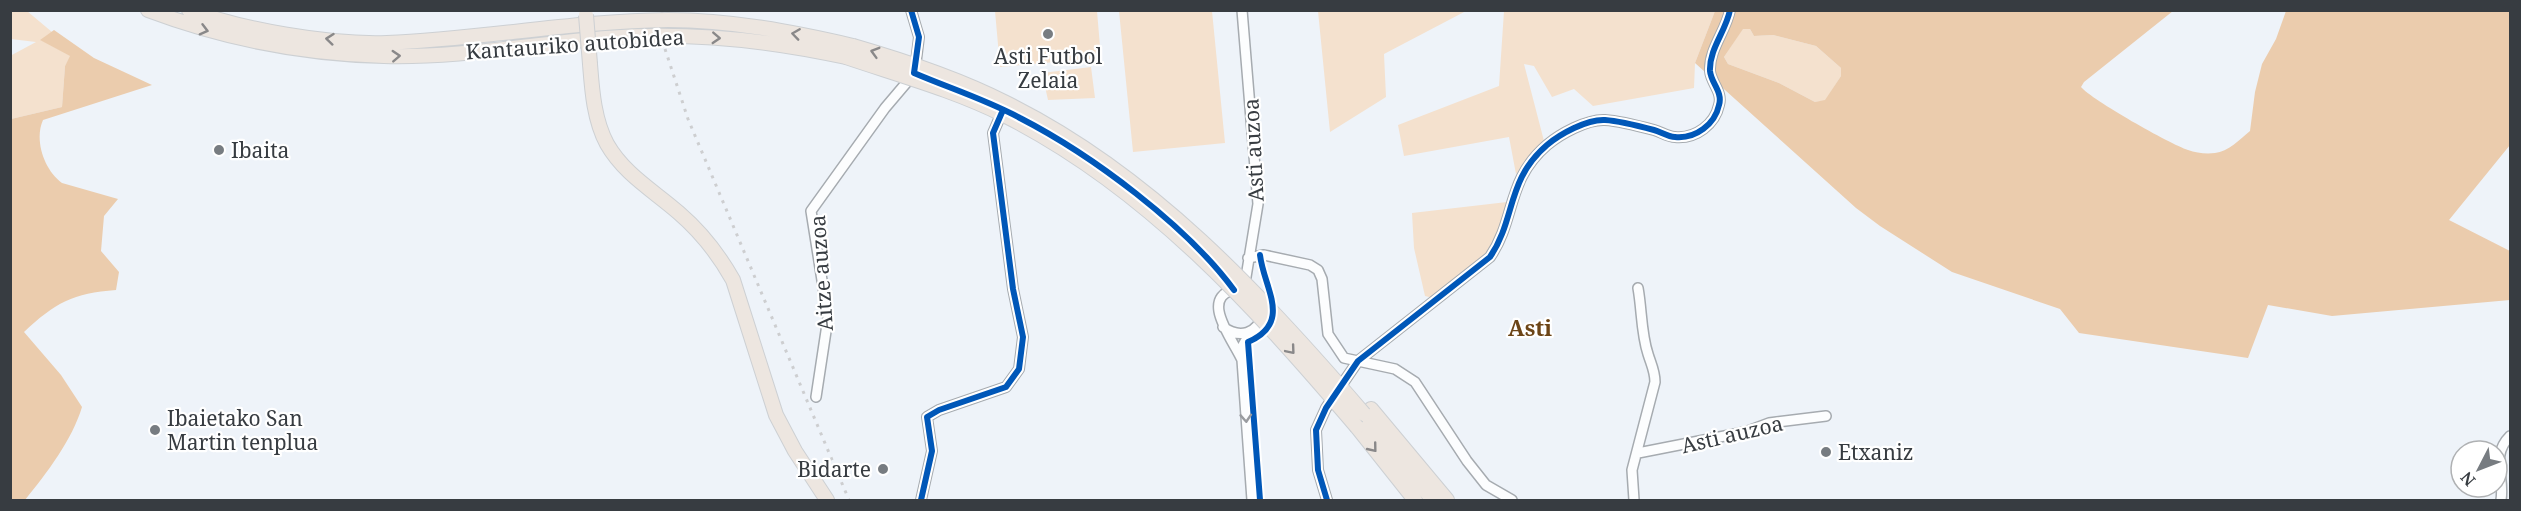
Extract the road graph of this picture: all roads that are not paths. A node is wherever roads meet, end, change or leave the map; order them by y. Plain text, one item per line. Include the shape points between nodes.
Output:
1 (148, 10) edge
2 (189, 10) edge
3 (911, 10) edge
4 (1242, 10) edge
5 (1730, 10) edge
6 (586, 13) edge
7 (850, 51) junction
8 (914, 73) junction
9 (1003, 110) junction
10 (1248, 258) junction
11 (1245, 271) junction
12 (1223, 275) junction
13 (1638, 288) dead end
14 (1239, 289) junction
15 (1222, 298) junction
16 (1223, 327) junction
17 (1251, 331) junction
18 (1242, 360) junction
19 (1358, 361) junction
20 (816, 397) dead end
21 (1367, 411) junction
22 (1826, 416) dead end
23 (2511, 436) edge
24 (1638, 453) junction
25 (1390, 469) junction
26 (826, 501) edge
27 (921, 501) edge
28 (1252, 501) edge
29 (1327, 501) edge
30 (1408, 501) edge
31 (1415, 501) edge
32 (1432, 501) edge
33 (1447, 501) edge
34 (1512, 501) edge
35 (1634, 501) edge
36 (2501, 501) edge

1 -> 7 highway, Kantauriko autobidea via 246,41 334,54 387,56 477,51 668,35
7 -> 2 highway, Kantauriko autobidea via 809,36 669,20 384,43 285,34
3 - 8 street via 919,37
4 - 10 street, Asti auzoa via 1258,204
5 - 19 street via 1710,72 1720,96 1719,106 1703,130 1675,138 1605,120 1560,136 1547,145 1521,177 1502,236 1490,257
6 - 26 highway, bridge via 598,116 607,144 625,169 681,214 724,264 741,299 776,415
21 -> 7 highway, Kantauriko autobidea, bridge via 1333,368 1314,356 1184,225 1072,140 1005,102 946,76
7 -> 25 highway, Kantauriko autobidea, bridge via 964,96 1023,126 1079,159 1176,234 1284,342
8 - 9 street
8 - 20 street, Aitze auzoa via 812,211 828,318
9 - 12 street via 1054,137 1123,184 1186,236
9 - 27 street via 993,133 1023,337 1019,369 1006,387 927,417 932,451
10 - 11 street, Asti auzoa
10 - 19 street via 1265,255 1318,270 1328,334 1344,358
11 - 12 street
11 - 14 street, Asti auzoa
12 - 14 street
12 - 15 street
13 - 24 street via 1642,328 1655,382
14 - 15 street
14 - 17 street via 1252,292 1262,305 1260,322
15 - 16 street via 1218,313
16 - 17 street via 1239,334
16 - 18 street
17 - 18 street
18 -> 28 street
19 - 29 street via 1320,417 1316,430 1318,470
19 - 34 street via 1395,369 1415,382 1486,485
21 - 32 highway
21 - 33 highway
22 - 24 street, Asti auzoa via 1769,423 1745,432
23 - 36 street via 2500,449 2497,463
24 - 35 street via 1632,470
25 - 30 highway
25 - 31 highway, Kantauriko autobidea

